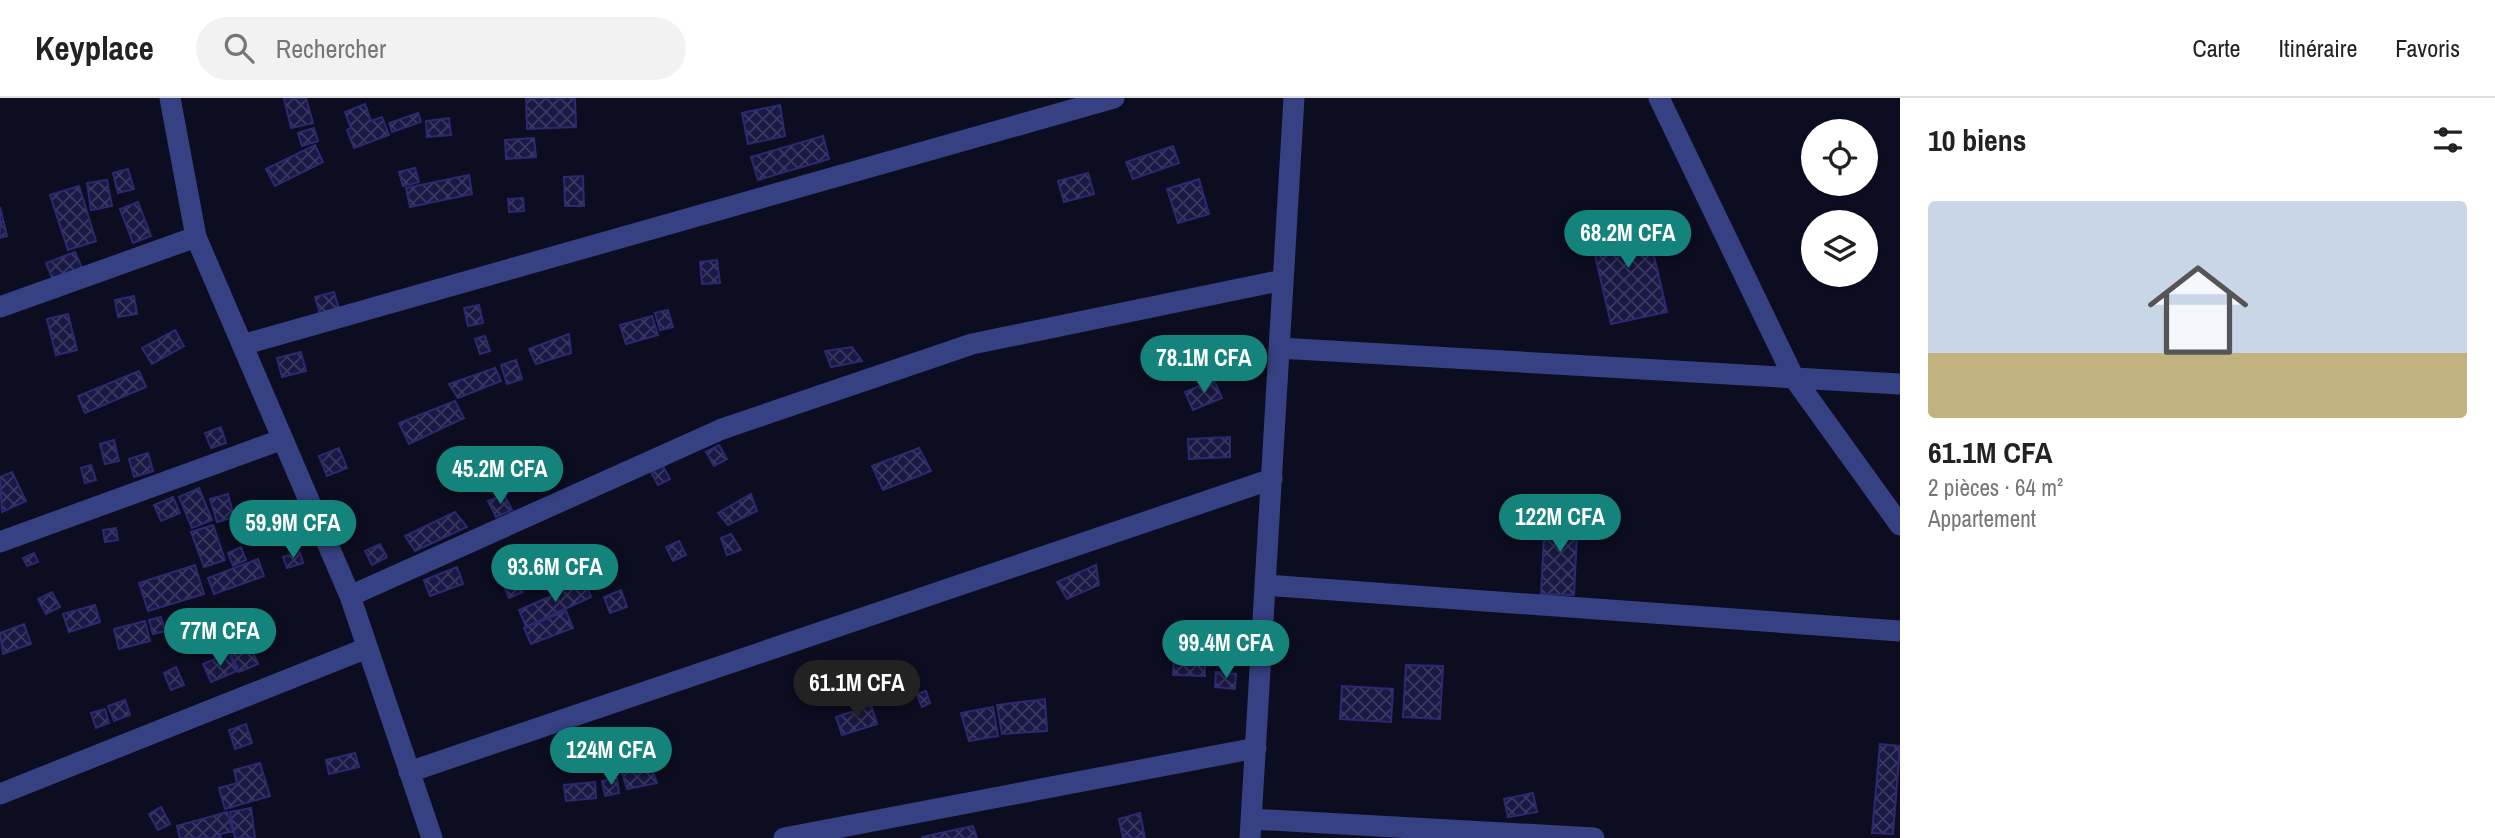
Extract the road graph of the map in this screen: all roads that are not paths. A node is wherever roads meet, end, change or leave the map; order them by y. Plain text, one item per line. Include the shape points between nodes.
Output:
1 (170, 98) edge
2 (1114, 98) edge
3 (1294, 98) edge
4 (1659, 98) edge
5 (196, 237) junction
6 (1283, 280) junction
7 (0, 307) edge
8 (242, 345) junction
9 (1279, 348) junction
10 (1794, 378) junction
11 (1900, 384) edge
12 (283, 439) junction
13 (1272, 479) junction
14 (1900, 525) edge
15 (0, 542) edge
16 (1265, 584) junction
17 (350, 596) junction
18 (1900, 631) edge
19 (368, 648) junction
20 (1256, 748) junction
21 (409, 772) junction
22 (0, 794) edge
23 (1251, 829) edge
24 (432, 838) edge
25 (783, 838) edge
26 (1594, 838) edge

1 - 5 street
2 - 8 street
3 - 6 street
4 - 10 street
5 - 7 street
5 - 8 street
6 - 9 street
6 - 17 street via 959,349 722,429
8 - 12 street
9 - 10 street
9 - 13 street
10 - 11 street
10 - 14 street
12 - 15 street
12 - 17 street
13 - 16 street
13 - 21 street
16 - 18 street
16 - 20 street
17 - 19 street
19 - 21 street
19 - 22 street
20 - 23 street
20 - 25 street
21 - 24 street
23 - 26 street

